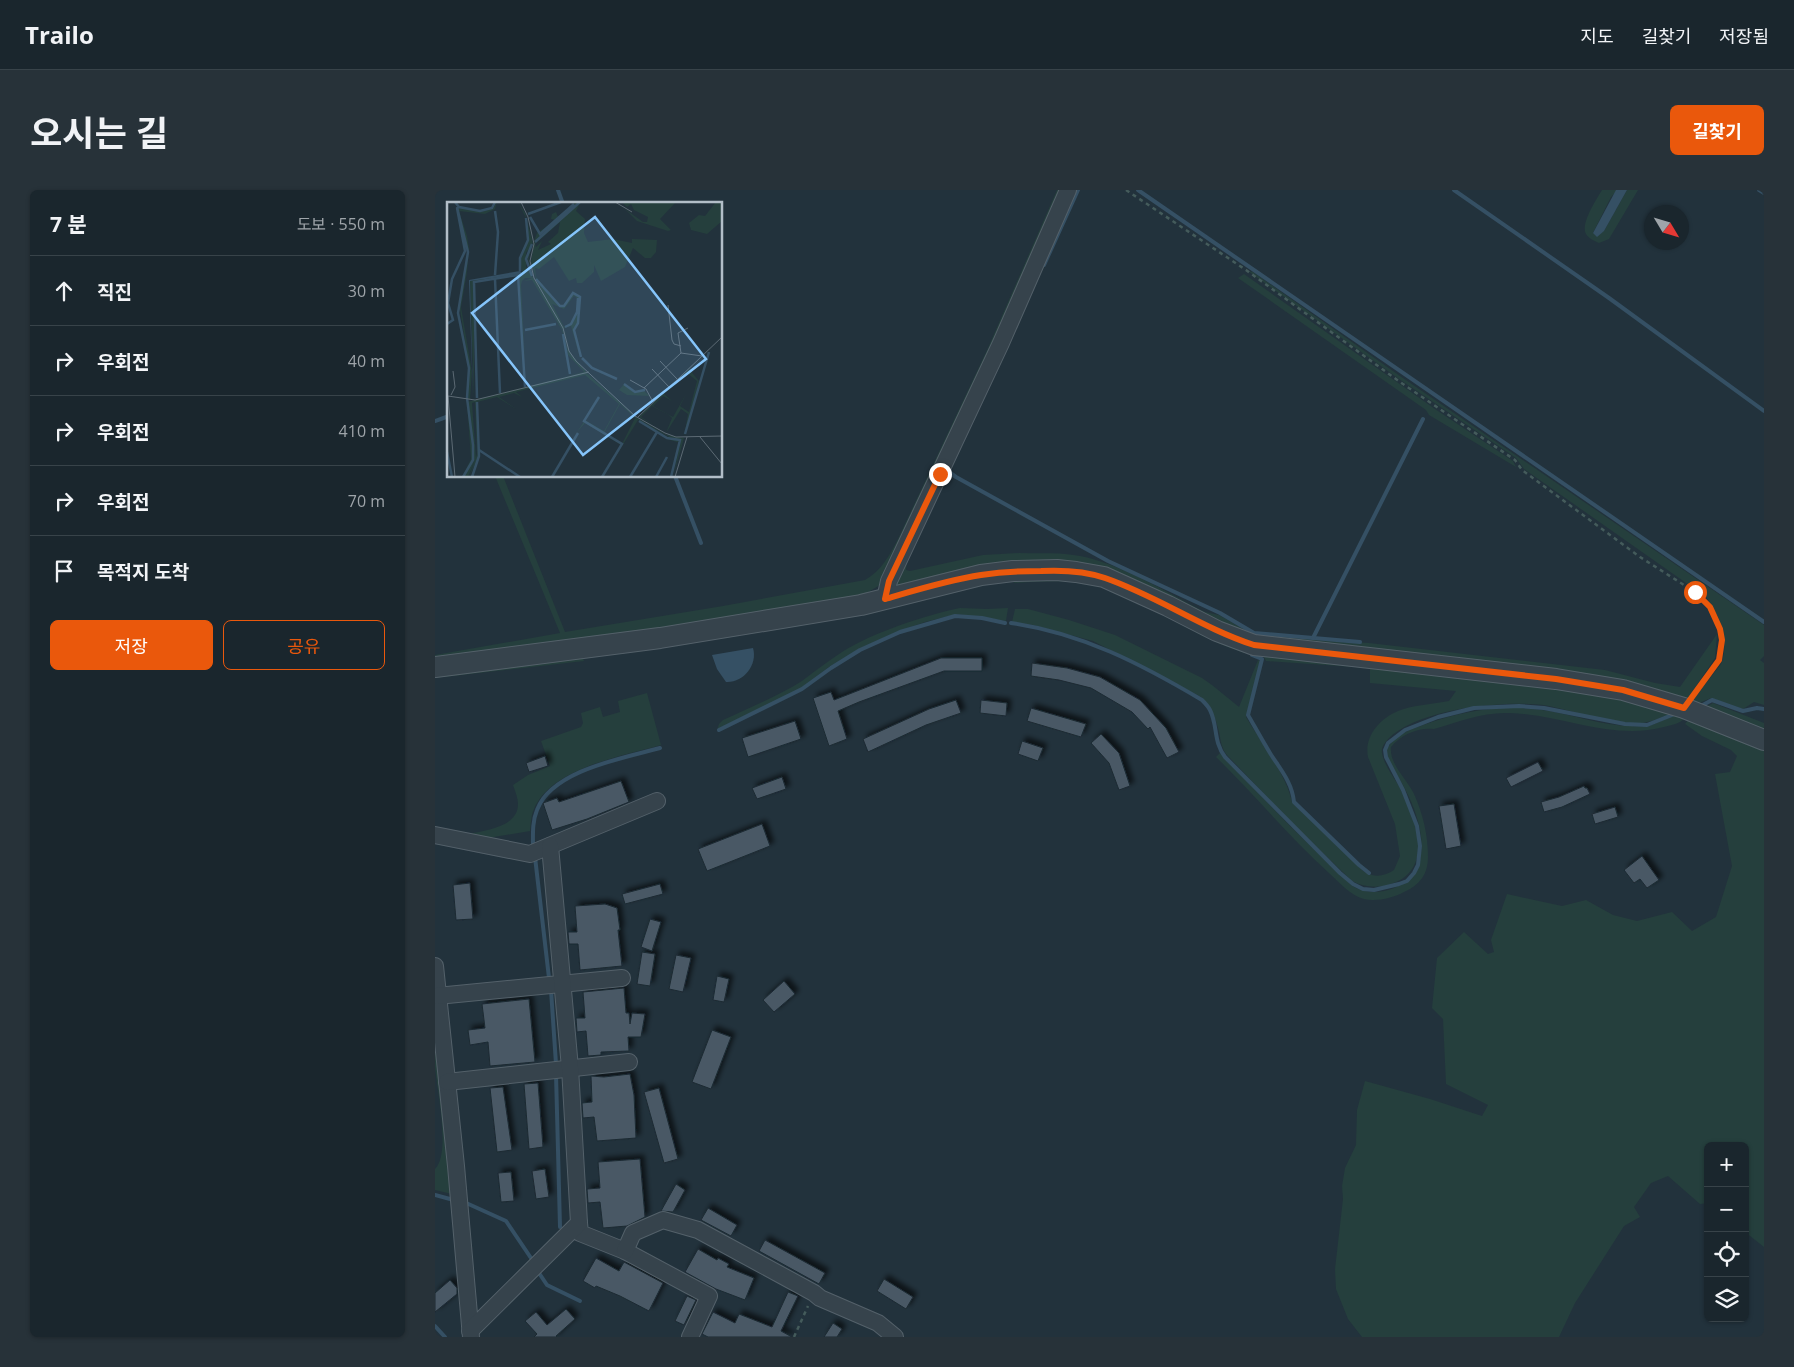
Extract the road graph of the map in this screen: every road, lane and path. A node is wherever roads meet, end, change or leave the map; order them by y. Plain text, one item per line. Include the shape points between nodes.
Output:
1 (1068, 190) edge
2 (1126, 190) edge
3 (885, 599) junction
4 (435, 667) edge
5 (1684, 708) junction
6 (1764, 740) edge
7 (657, 801) dead end
8 (435, 835) edge
9 (550, 846) junction
10 (435, 966) edge
11 (622, 978) dead end
12 (562, 984) junction
13 (437, 996) junction
14 (629, 1062) dead end
15 (569, 1068) junction
16 (447, 1082) junction
17 (579, 1223) junction
18 (625, 1251) junction
19 (814, 1293) junction
20 (470, 1334) edge
21 (691, 1337) edge
22 (794, 1337) edge
23 (895, 1337) edge

1 - 3 street via 1001,343 889,581
2 - 5 path via 1515,460 1522,470 1704,600 1720,629 1719,660
3 - 4 street via 660,638
3 - 5 street via 981,575 1013,571 1076,572 1104,577 1217,631 1254,645 1556,679 1623,690
5 - 6 street
7 - 9 street
8 - 9 street via 530,854
9 - 12 street
10 - 13 street
11 - 12 street
12 - 13 street
12 - 15 street
13 - 16 street
14 - 15 street
15 - 16 street
15 - 17 street
16 - 20 street
17 - 18 street via 580,1233
17 - 20 street
18 - 19 street via 633,1234 663,1220 698,1230
18 - 21 street via 709,1296
19 - 22 path
19 - 23 street via 878,1323

